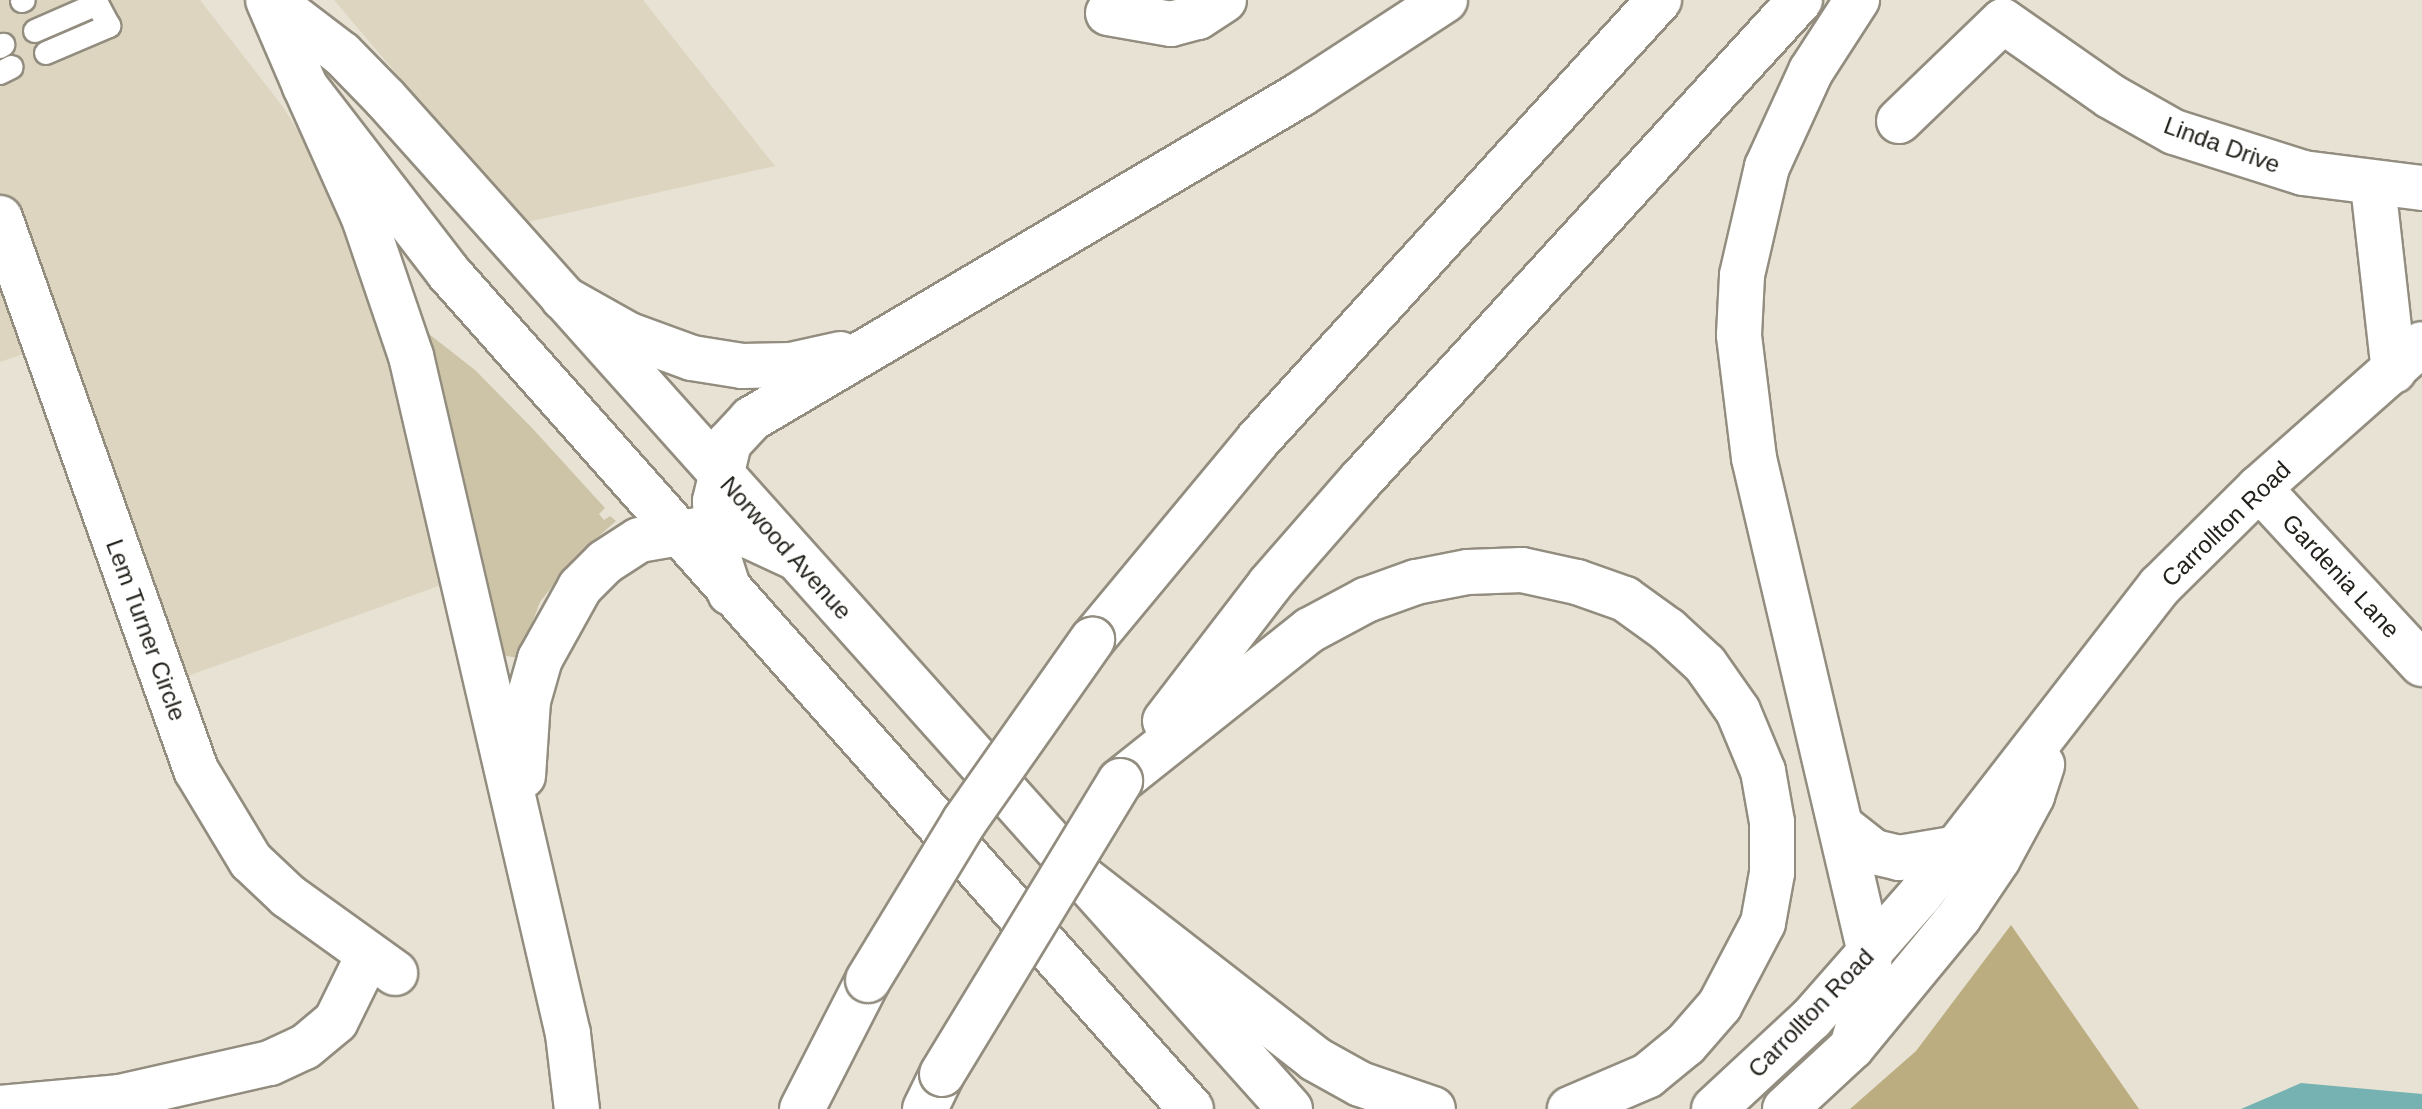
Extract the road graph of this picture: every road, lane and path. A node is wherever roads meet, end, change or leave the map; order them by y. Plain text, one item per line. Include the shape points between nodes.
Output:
1 (269, 0) edge
2 (1224, 0) edge
3 (1445, 0) edge
4 (1659, 0) edge
5 (1800, 0) edge
6 (1857, 0) edge
7 (96, 2) edge
8 (1108, 13) dead end
9 (35, 31) dead end
10 (46, 53) dead end
11 (305, 86) junction
12 (1899, 121) dead end
13 (2373, 185) junction
14 (2422, 188) edge
15 (0, 218) edge
16 (563, 298) junction
17 (867, 349) junction
18 (2408, 357) edge
19 (719, 474) junction
20 (2259, 488) junction
21 (693, 529) junction
22 (796, 558) junction
23 (2422, 664) edge
24 (1172, 726) junction
25 (2054, 726) junction
26 (1841, 826) junction
27 (523, 835) junction
28 (1958, 848) junction
29 (1088, 882) junction
30 (1870, 953) junction
31 (1852, 1047) junction
32 (933, 1091) edge
33 (0, 1108) edge
34 (577, 1109) edge
35 (802, 1109) edge
36 (1191, 1109) edge
37 (1290, 1109) edge
38 (1433, 1109) edge
39 (1570, 1109) edge
40 (1714, 1109) edge
41 (1785, 1109) edge

1 - 11 main road, Norwood Avenue
1 - 16 main road, Norwood Avenue via 342,54
2 - 8 main road via 1198,17 1171,24
3 - 17 main road via 1301,94
4 - 35 main road, bridge via 1257,441 1092,640 964,822 868,980
5 - 24 main road via 1270,584
6 - 26 main road via 1811,71 1767,167 1742,275 1739,335 1754,458
7 - 9 lane
7 - 10 lane via 109,26
11 - 21 main road, Norwood Avenue via 448,272
11 - 27 main road via 364,218 411,356
12 - 13 main road, Linda Drive via 2003,21 2110,96 2174,132 2251,160
13 - 14 main road, Linda Drive
13 - 18 main road
15 - 33 main road, Lem Turner Circle via 196,770 251,861 381,965 336,1021 305,1047 270,1063 120,1097
16 - 17 main road via 629,335 687,357 791,365
16 - 19 main road, Norwood Avenue
17 - 19 main road via 751,419 729,443
18 - 20 main road, Carrollton Road
19 - 21 main road
19 - 22 main road, Norwood Avenue
20 - 23 main road, Gardenia Lane
20 - 25 main road, Carrollton Road via 2160,586
21 - 22 main road via 751,537
21 - 27 main road via 639,540 605,562 580,587 557,624 528,701
21 - 36 main road via 730,593
22 - 29 main road, Norwood Avenue
24 - 32 main road, bridge via 1120,781
24 - 39 main road via 1310,630 1366,600 1416,582 1468,572 1522,570 1625,599 1705,664 1738,711 1763,771 1772,822 1772,873 1763,923 1720,1005 1686,1044 1647,1076
25 - 28 main road, Carrollton Road
25 - 31 main road, Carrollton Road via 2032,796 1998,859 1911,980
26 - 28 main road via 1874,852 1899,858
26 - 30 main road
27 - 34 main road via 568,1034
28 - 30 main road, Carrollton Road
29 - 37 main road, Norwood Avenue
29 - 38 main road via 1315,1059 1360,1084
30 - 31 main road via 1866,999
30 - 40 main road, Carrollton Road via 1811,1019
31 - 41 main road, Carrollton Road

